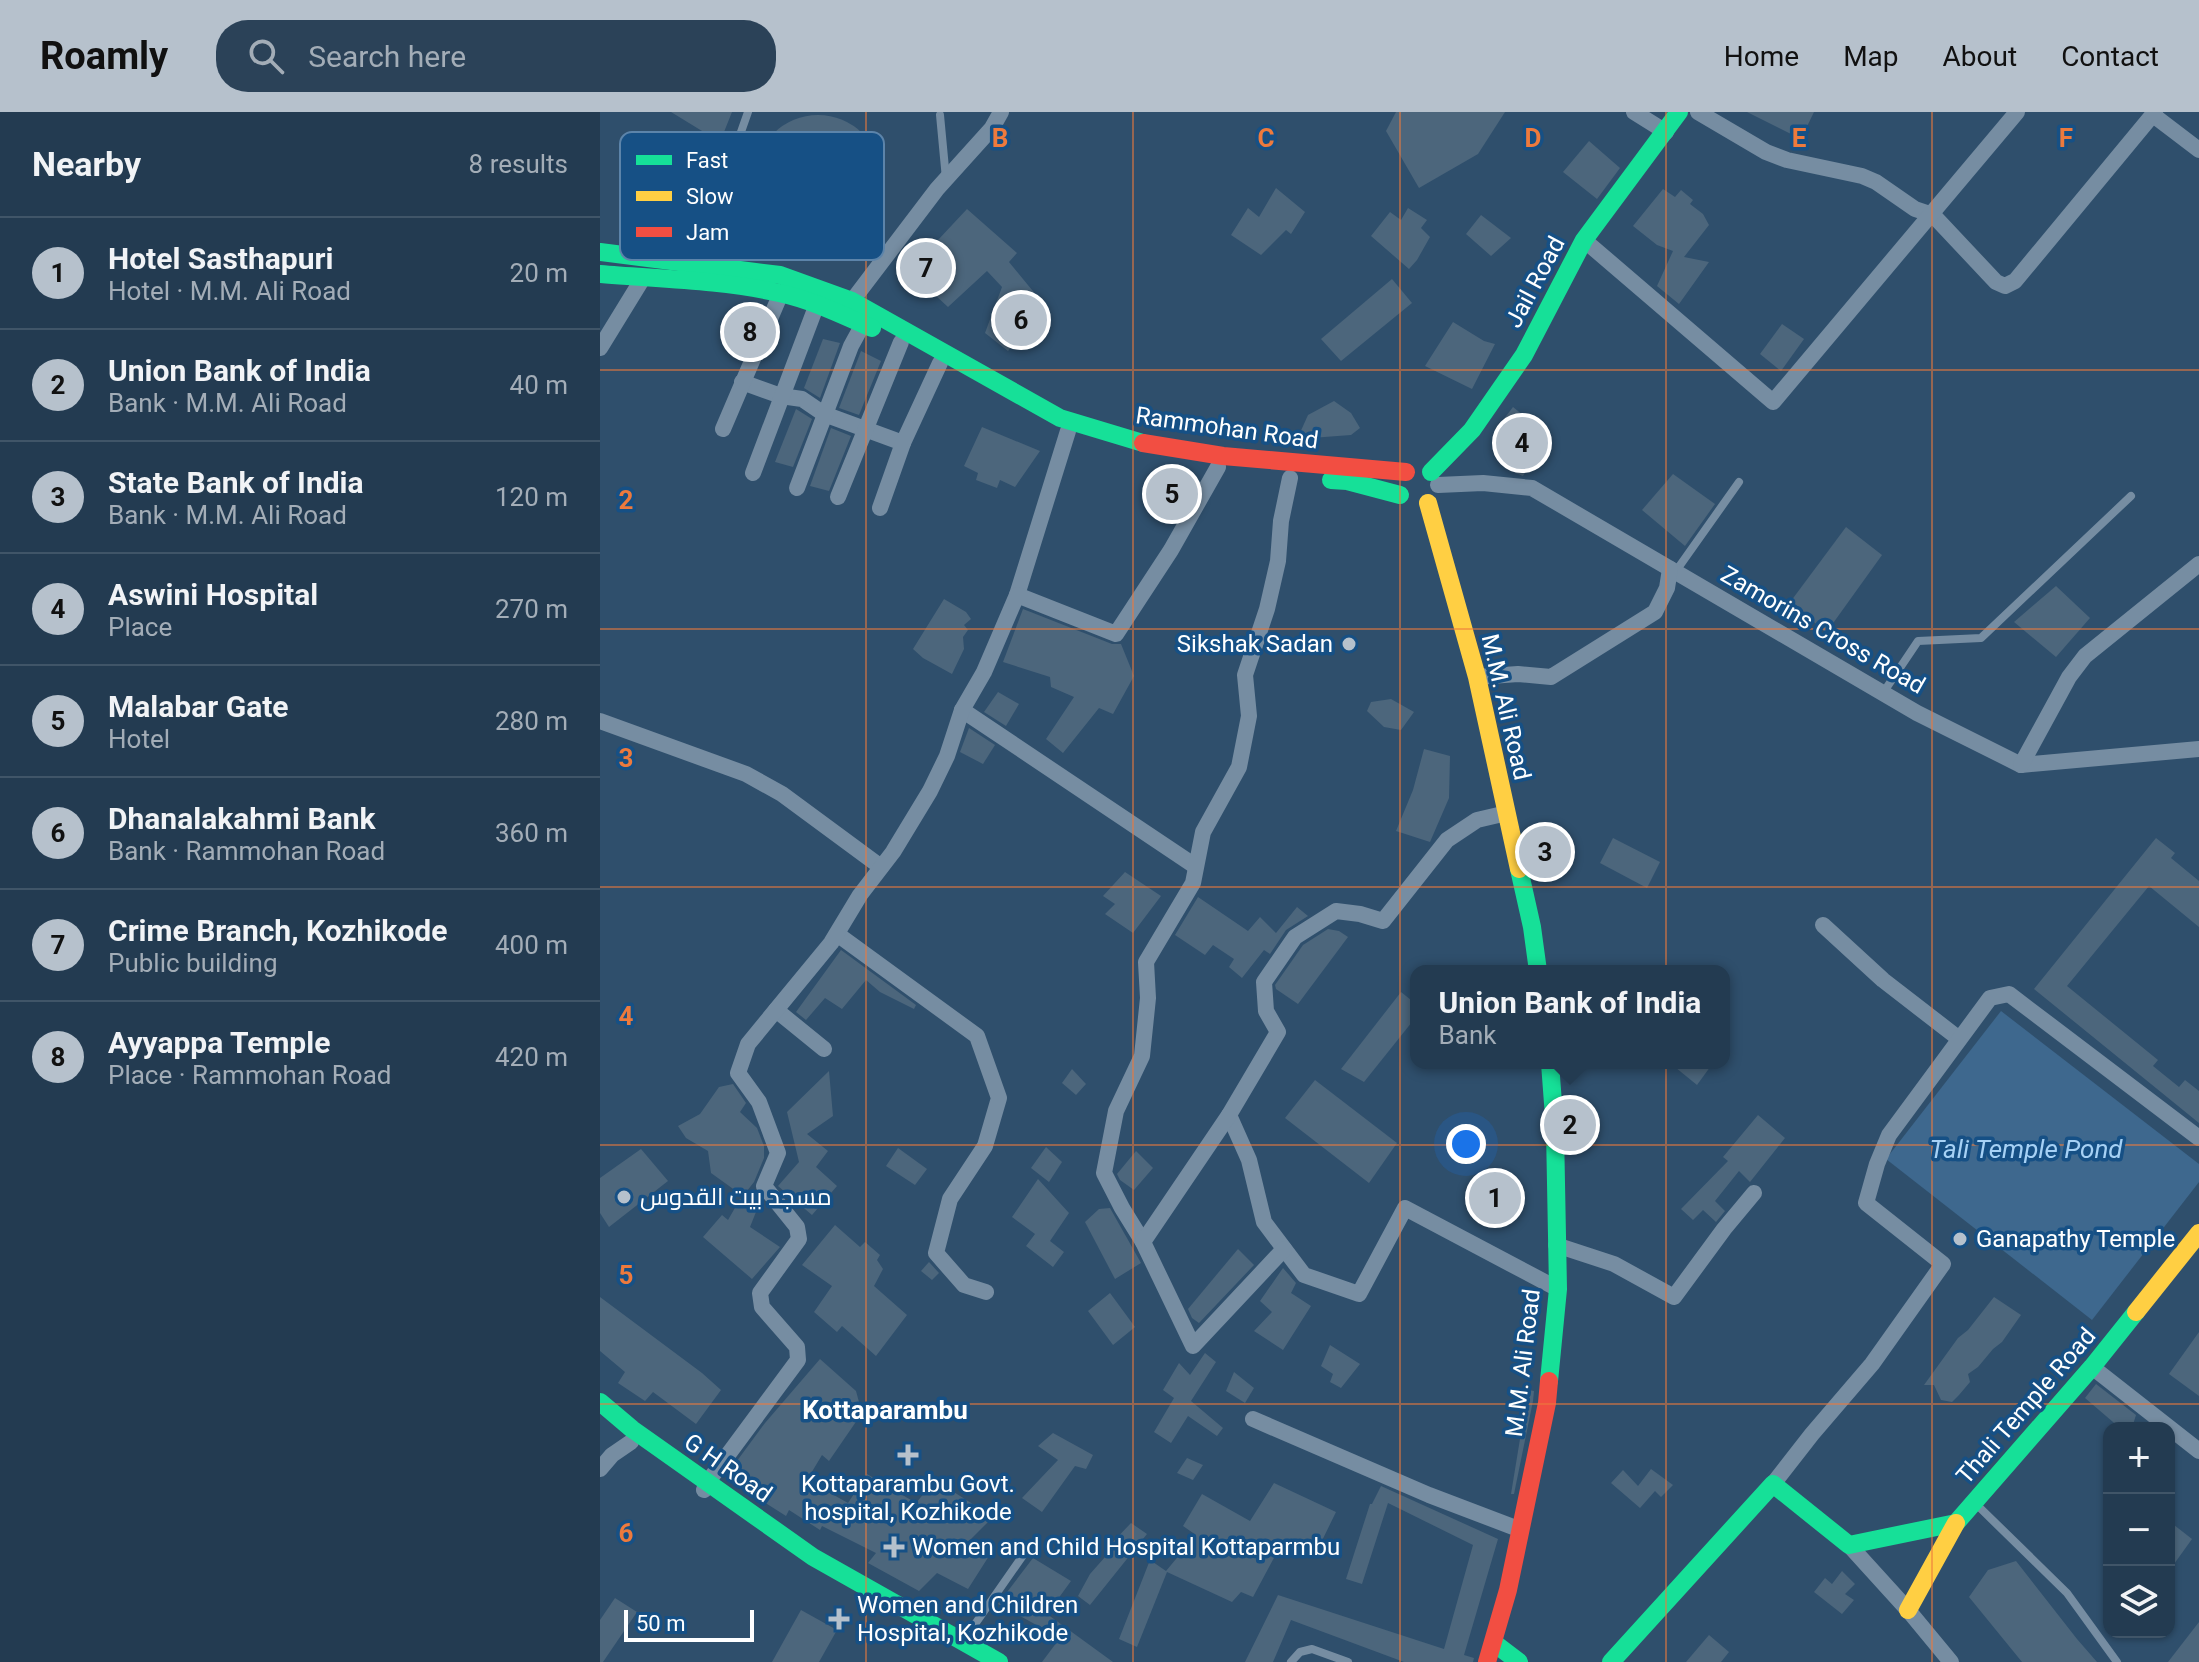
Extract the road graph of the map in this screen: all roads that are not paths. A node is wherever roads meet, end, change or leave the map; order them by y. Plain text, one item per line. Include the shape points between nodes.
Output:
1 (748, 112) edge
2 (1001, 112) edge
3 (1634, 112) edge
4 (1679, 112) edge
5 (1698, 112) edge
6 (2017, 112) edge
7 (2154, 114) edge
8 (940, 115) dead end
9 (741, 132) edge
10 (1666, 132) junction
11 (2199, 150) edge
12 (946, 180) junction
13 (1933, 215) junction
14 (1584, 240) junction
15 (600, 252) edge
16 (620, 255) edge
17 (663, 260) edge
18 (696, 260) edge
19 (884, 260) edge
20 (884, 260) edge
21 (695, 264) junction
22 (600, 274) edge
23 (643, 278) junction
24 (781, 293) junction
25 (812, 298) junction
26 (852, 301) junction
27 (863, 324) junction
28 (901, 342) junction
29 (600, 348) edge
30 (940, 363) junction
31 (742, 382) junction
32 (781, 396) junction
33 (824, 414) junction
34 (723, 429) dead end
35 (865, 429) junction
36 (1068, 431) junction
37 (903, 443) junction
38 (1218, 467) junction
39 (1406, 472) junction
40 (753, 473) dead end
41 (1290, 478) junction
42 (1434, 479) junction
43 (1739, 482) dead end
44 (797, 488) dead end
45 (1400, 495) junction
46 (2131, 496) dead end
47 (838, 497) dead end
48 (1428, 503) junction
49 (880, 508) dead end
50 (2199, 564) edge
51 (1673, 570) junction
52 (1017, 595) junction
53 (1477, 677) junction
54 (1883, 693) junction
55 (962, 710) junction
56 (600, 721) edge
57 (2199, 749) edge
58 (2021, 765) junction
59 (1507, 813) junction
60 (1195, 866) junction
61 (881, 867) junction
62 (1823, 925) dead end
63 (837, 934) junction
64 (1537, 965) edge
65 (776, 1010) junction
66 (1958, 1038) junction
67 (824, 1049) dead end
68 (1550, 1069) edge
69 (1229, 1115) junction
70 (2199, 1138) edge
71 (1754, 1193) dead end
72 (2199, 1233) edge
73 (1143, 1242) junction
74 (1556, 1245) junction
75 (1284, 1249) junction
76 (1558, 1289) junction
77 (986, 1292) dead end
78 (2092, 1367) junction
79 (600, 1402) edge
80 (600, 1417) edge
81 (1253, 1419) dead end
82 (631, 1442) junction
83 (2199, 1451) edge
84 (600, 1469) edge
85 (1773, 1484) junction
86 (705, 1488) junction
87 (1974, 1502) junction
88 (1956, 1523) junction
89 (1521, 1530) junction
90 (1031, 1544) dead end
91 (1849, 1545) junction
92 (1908, 1610) junction
93 (963, 1641) junction
94 (1494, 1643) junction
95 (971, 1662) edge
96 (999, 1662) edge
97 (1291, 1662) edge
98 (1348, 1662) edge
99 (1487, 1662) edge
100 (1519, 1662) edge
101 (1611, 1662) edge
102 (1951, 1662) edge
103 (2117, 1662) edge

1 - 9 lane
2 - 12 street
3 - 10 street
4 - 10 main road, Jail Road
5 - 13 street via 1766,152 1862,176
6 - 13 street
7 - 11 street
7 - 13 street via 2015,281 2005,286
8 - 12 lane
10 - 14 main road, Jail Road
12 - 20 street
13 - 14 street via 1773,402
14 - 42 main road, Jail Road via 1524,355
15 - 16 main road, Rammohan Road
17 - 21 main road, Rammohan Road
18 - 21 lane
19 - 26 street
21 - 25 main road, Rammohan Road via 780,275
22 - 23 main road, Rammohan Road
23 - 24 main road, Rammohan Road
23 - 29 street
24 - 25 main road, Rammohan Road
24 - 31 street
25 - 26 main road, Rammohan Road
25 - 27 main road, Rammohan Road
25 - 32 street
26 - 39 main road, Rammohan Road via 1060,418 1141,443 1223,456
27 - 28 main road, Rammohan Road
27 - 33 street
28 - 30 main road, Rammohan Road
28 - 35 street
30 - 36 main road, Rammohan Road
30 - 37 street
31 - 32 street
31 - 34 street
32 - 33 street via 802,399
32 - 40 street
33 - 35 street
33 - 44 street
35 - 37 street
35 - 47 street
36 - 38 main road, Rammohan Road via 1137,452
36 - 52 street
37 - 49 street
38 - 41 main road, Rammohan Road
38 - 52 street via 1116,634
39 - 42 main road via 1423,468
39 - 45 main road
41 - 45 main road, Rammohan Road via 1347,481
41 - 60 street via 1278,561 1245,675 1249,716 1239,767 1203,832
42 - 48 main road via 1435,497
42 - 51 street, Zamorins Cross Road via 1532,488
43 - 51 lane
45 - 48 main road via 1416,505
46 - 54 lane via 1981,638 1918,641
48 - 53 main road, M.M. Ali Road
50 - 58 street via 2085,656
51 - 53 street via 1655,612 1551,677
51 - 54 street, Zamorins Cross Road
52 - 55 street
53 - 59 main road, M.M. Ali Road
54 - 58 street, Zamorins Cross Road
55 - 60 street
55 - 61 street via 930,791
56 - 61 street via 746,774
57 - 58 street
59 - 64 main road, M.M. Ali Road
59 - 69 street via 1477,820 1447,840 1383,921 1336,911 1295,937 1264,982 1266,1011 1278,1032
60 - 73 street via 1193,883 1146,962 1142,1056 1116,1111 1104,1173
61 - 63 street
62 - 66 street
63 - 65 street
63 - 77 street via 977,1036 999,1098 985,1146 950,1199 936,1253 964,1285
65 - 67 street
65 - 86 street via 748,1044 738,1073 759,1102 778,1153 764,1186 797,1227 799,1239 760,1293 762,1307 797,1347 798,1360
66 - 70 street via 1990,998 2009,994
66 - 85 street via 1889,1135 1866,1203 1943,1264 1872,1364
68 - 74 main road, M.M. Ali Road
69 - 73 street
69 - 75 street via 1249,1160 1264,1222
71 - 74 street via 1674,1297 1614,1264
72 - 78 main road, Thali Temple Road
73 - 75 street via 1193,1346
74 - 76 main road, M.M. Ali Road
75 - 76 street via 1304,1275 1359,1294 1405,1208
76 - 89 main road, M.M. Ali Road via 1547,1403
78 - 83 street
78 - 87 main road, Thali Temple Road
79 - 86 main road, G H Road
80 - 82 main road, G H Road
81 - 89 street
82 - 84 street
82 - 86 main road, G H Road
85 - 91 main road
85 - 101 main road
86 - 93 main road, G H Road via 813,1557
86 - 95 main road, G H Road via 813,1573
87 - 88 main road, Thali Temple Road
87 - 103 lane via 2067,1593
88 - 91 main road
88 - 92 main road, Thali Temple Road
89 - 94 main road, M.M. Ali Road
90 - 93 lane
91 - 92 street
92 - 102 street
93 - 96 main road, G H Road
94 - 99 main road, M.M. Ali Road
94 - 100 main road
97 - 98 lane via 1312,1649

